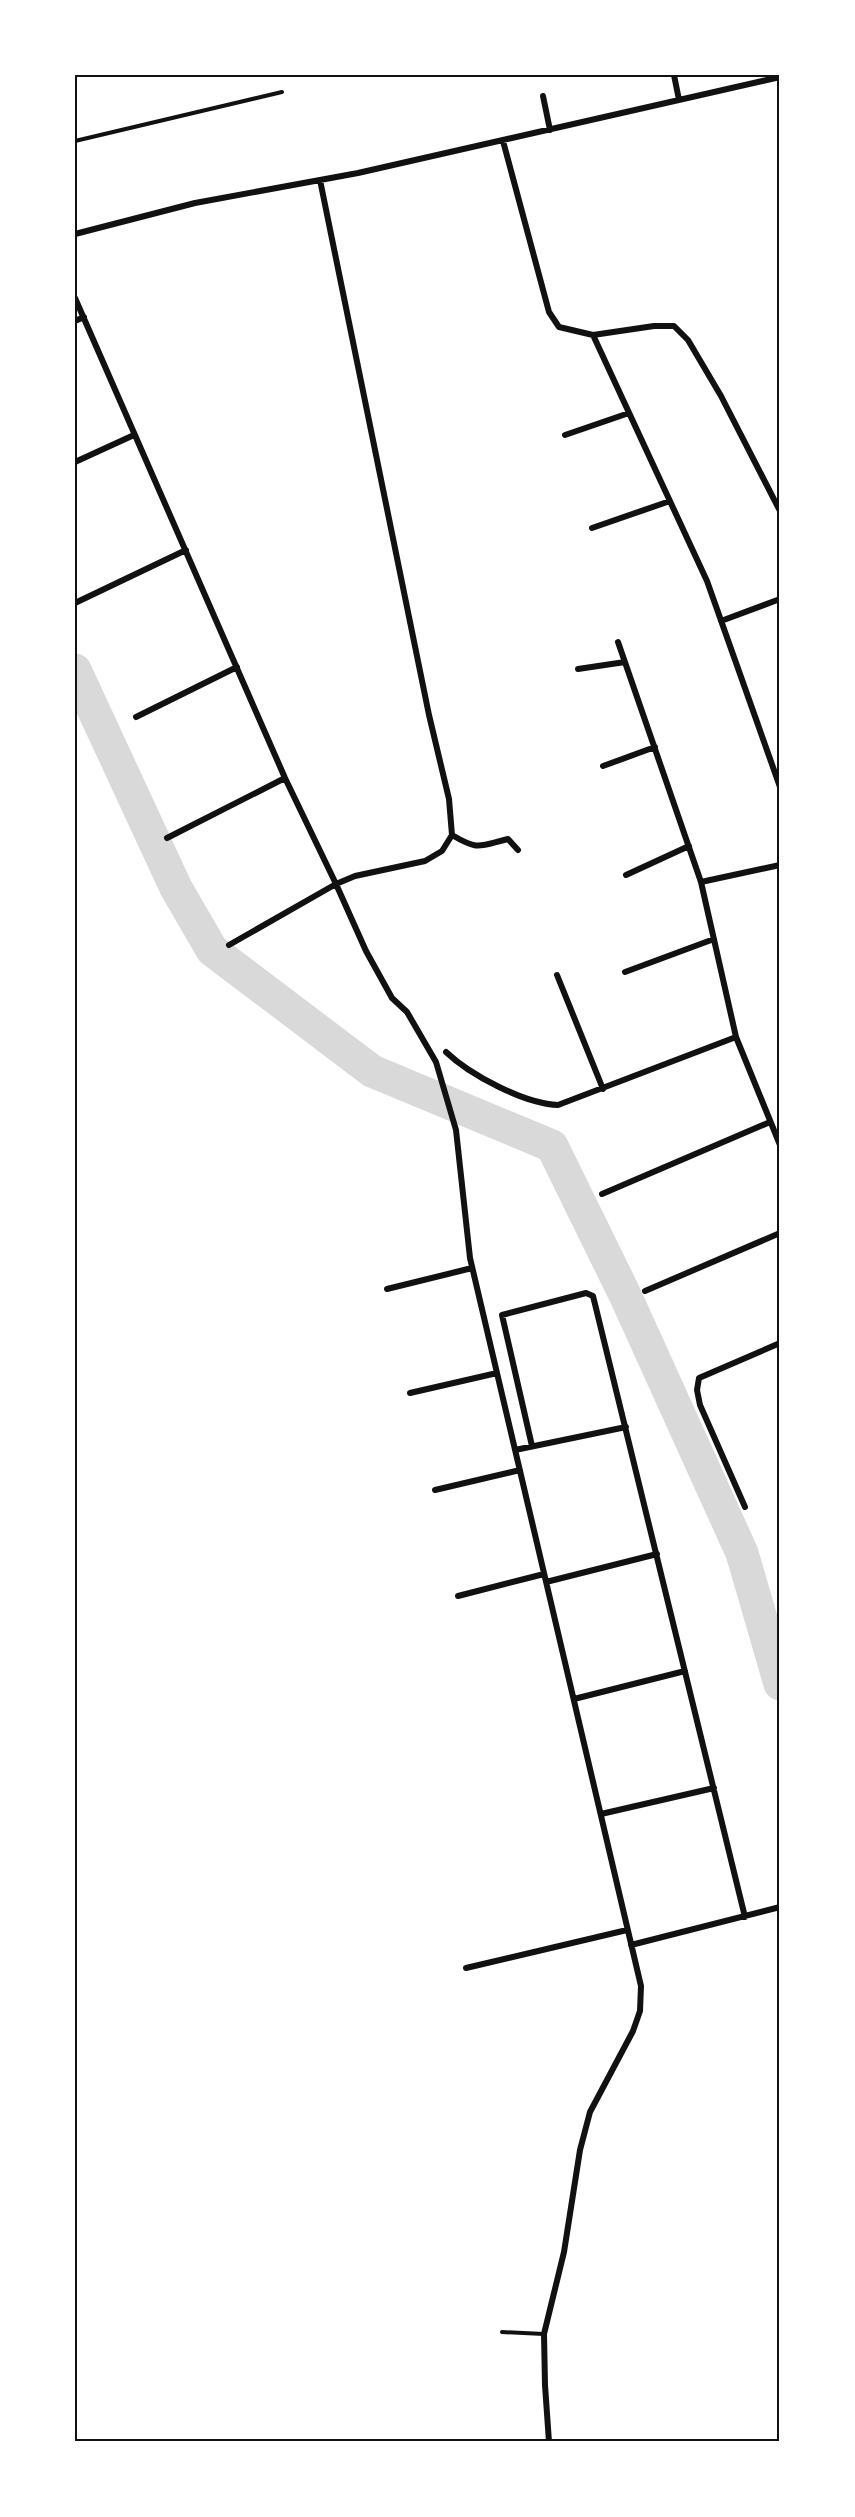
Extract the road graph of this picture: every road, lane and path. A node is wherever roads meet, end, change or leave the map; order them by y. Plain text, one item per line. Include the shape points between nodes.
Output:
1 (674, 75) edge
2 (768, 77) edge
3 (780, 77) edge
4 (282, 92) dead end
5 (543, 96) dead end
6 (679, 100) junction
7 (550, 130) junction
8 (75, 141) edge
9 (503, 141) junction
10 (320, 180) junction
11 (75, 234) edge
12 (75, 298) edge
13 (84, 317) junction
14 (75, 321) edge
15 (593, 335) junction
16 (629, 413) junction
17 (134, 435) junction
18 (565, 435) dead end
19 (75, 462) edge
20 (670, 501) junction
21 (780, 511) edge
22 (592, 528) dead end
23 (186, 550) junction
24 (780, 599) edge
25 (75, 603) edge
26 (721, 621) junction
27 (618, 642) dead end
28 (625, 662) junction
29 (237, 667) junction
30 (578, 669) dead end
31 (136, 717) dead end
32 (655, 747) junction
33 (603, 766) dead end
34 (285, 778) junction
35 (780, 787) edge
36 (452, 835) junction
37 (167, 838) dead end
38 (689, 846) junction
39 (518, 850) dead end
40 (780, 865) edge
41 (626, 875) dead end
42 (701, 882) junction
43 (336, 884) junction
44 (714, 939) junction
45 (229, 945) dead end
46 (625, 972) dead end
47 (557, 975) dead end
48 (736, 1036) junction
49 (446, 1052) dead end
50 (603, 1089) junction
51 (770, 1122) junction
52 (780, 1145) edge
53 (602, 1194) dead end
54 (780, 1233) edge
55 (472, 1268) junction
56 (387, 1288) dead end
57 (645, 1291) dead end
58 (780, 1343) edge
59 (497, 1373) junction
60 (410, 1393) dead end
61 (626, 1427) junction
62 (532, 1446) junction
63 (515, 1450) junction
64 (520, 1470) junction
65 (435, 1491) dead end
66 (745, 1507) dead end
67 (657, 1554) junction
68 (544, 1574) junction
69 (546, 1582) junction
70 (458, 1596) dead end
71 (685, 1671) junction
72 (574, 1699) junction
73 (714, 1788) junction
74 (601, 1814) junction
75 (780, 1907) edge
76 (745, 1917) junction
77 (627, 1930) junction
78 (630, 1946) junction
79 (466, 1968) dead end
80 (502, 2332) dead end
81 (544, 2334) junction
82 (549, 2442) edge

1 - 6 street
2 - 3 street
2 - 6 street
4 - 8 lane
5 - 7 street
6 - 7 street
7 - 9 street
9 - 10 street
9 - 15 street via 549,312 559,327
10 - 11 street via 195,203
10 - 36 street via 449,799
12 - 13 street
13 - 14 street
13 - 17 street
15 - 16 street
15 - 21 street via 674,326 688,340 722,396
16 - 18 street
16 - 20 street
17 - 19 street
17 - 23 street
20 - 22 street
20 - 26 street via 707,580
23 - 25 street
23 - 29 street
24 - 26 street
26 - 35 street
27 - 28 street
28 - 30 street
28 - 32 street
29 - 31 street
29 - 34 street
32 - 33 street
32 - 38 street
34 - 37 street
34 - 43 street
36 - 39 street via 477,846 508,839
36 - 43 street via 442,851 425,861
38 - 41 street
38 - 42 street
40 - 42 street
42 - 44 street
43 - 45 street
43 - 55 street via 392,998 407,1012 436,1062 456,1130
44 - 46 street
44 - 48 street
47 - 50 street
48 - 50 street
48 - 51 street
49 - 50 street via 457,1063 496,1084 543,1104 558,1105
51 - 52 street
51 - 53 street
54 - 57 street
55 - 56 street
55 - 59 street
58 - 66 street via 699,1378 700,1404
59 - 60 street
59 - 63 street
61 - 62 street
61 - 62 street via 593,1296 586,1293 502,1315
61 - 67 street
62 - 63 street
63 - 64 street
64 - 65 street
64 - 68 street
67 - 69 street
67 - 71 street
68 - 69 street
68 - 70 street
69 - 72 street
71 - 72 street
71 - 73 street
72 - 74 street
73 - 74 street
73 - 76 street
74 - 77 street
75 - 76 street
76 - 78 street
77 - 78 street
77 - 79 street
78 - 81 street via 640,1986 640,2011 590,2112
80 - 81 lane
81 - 82 street

